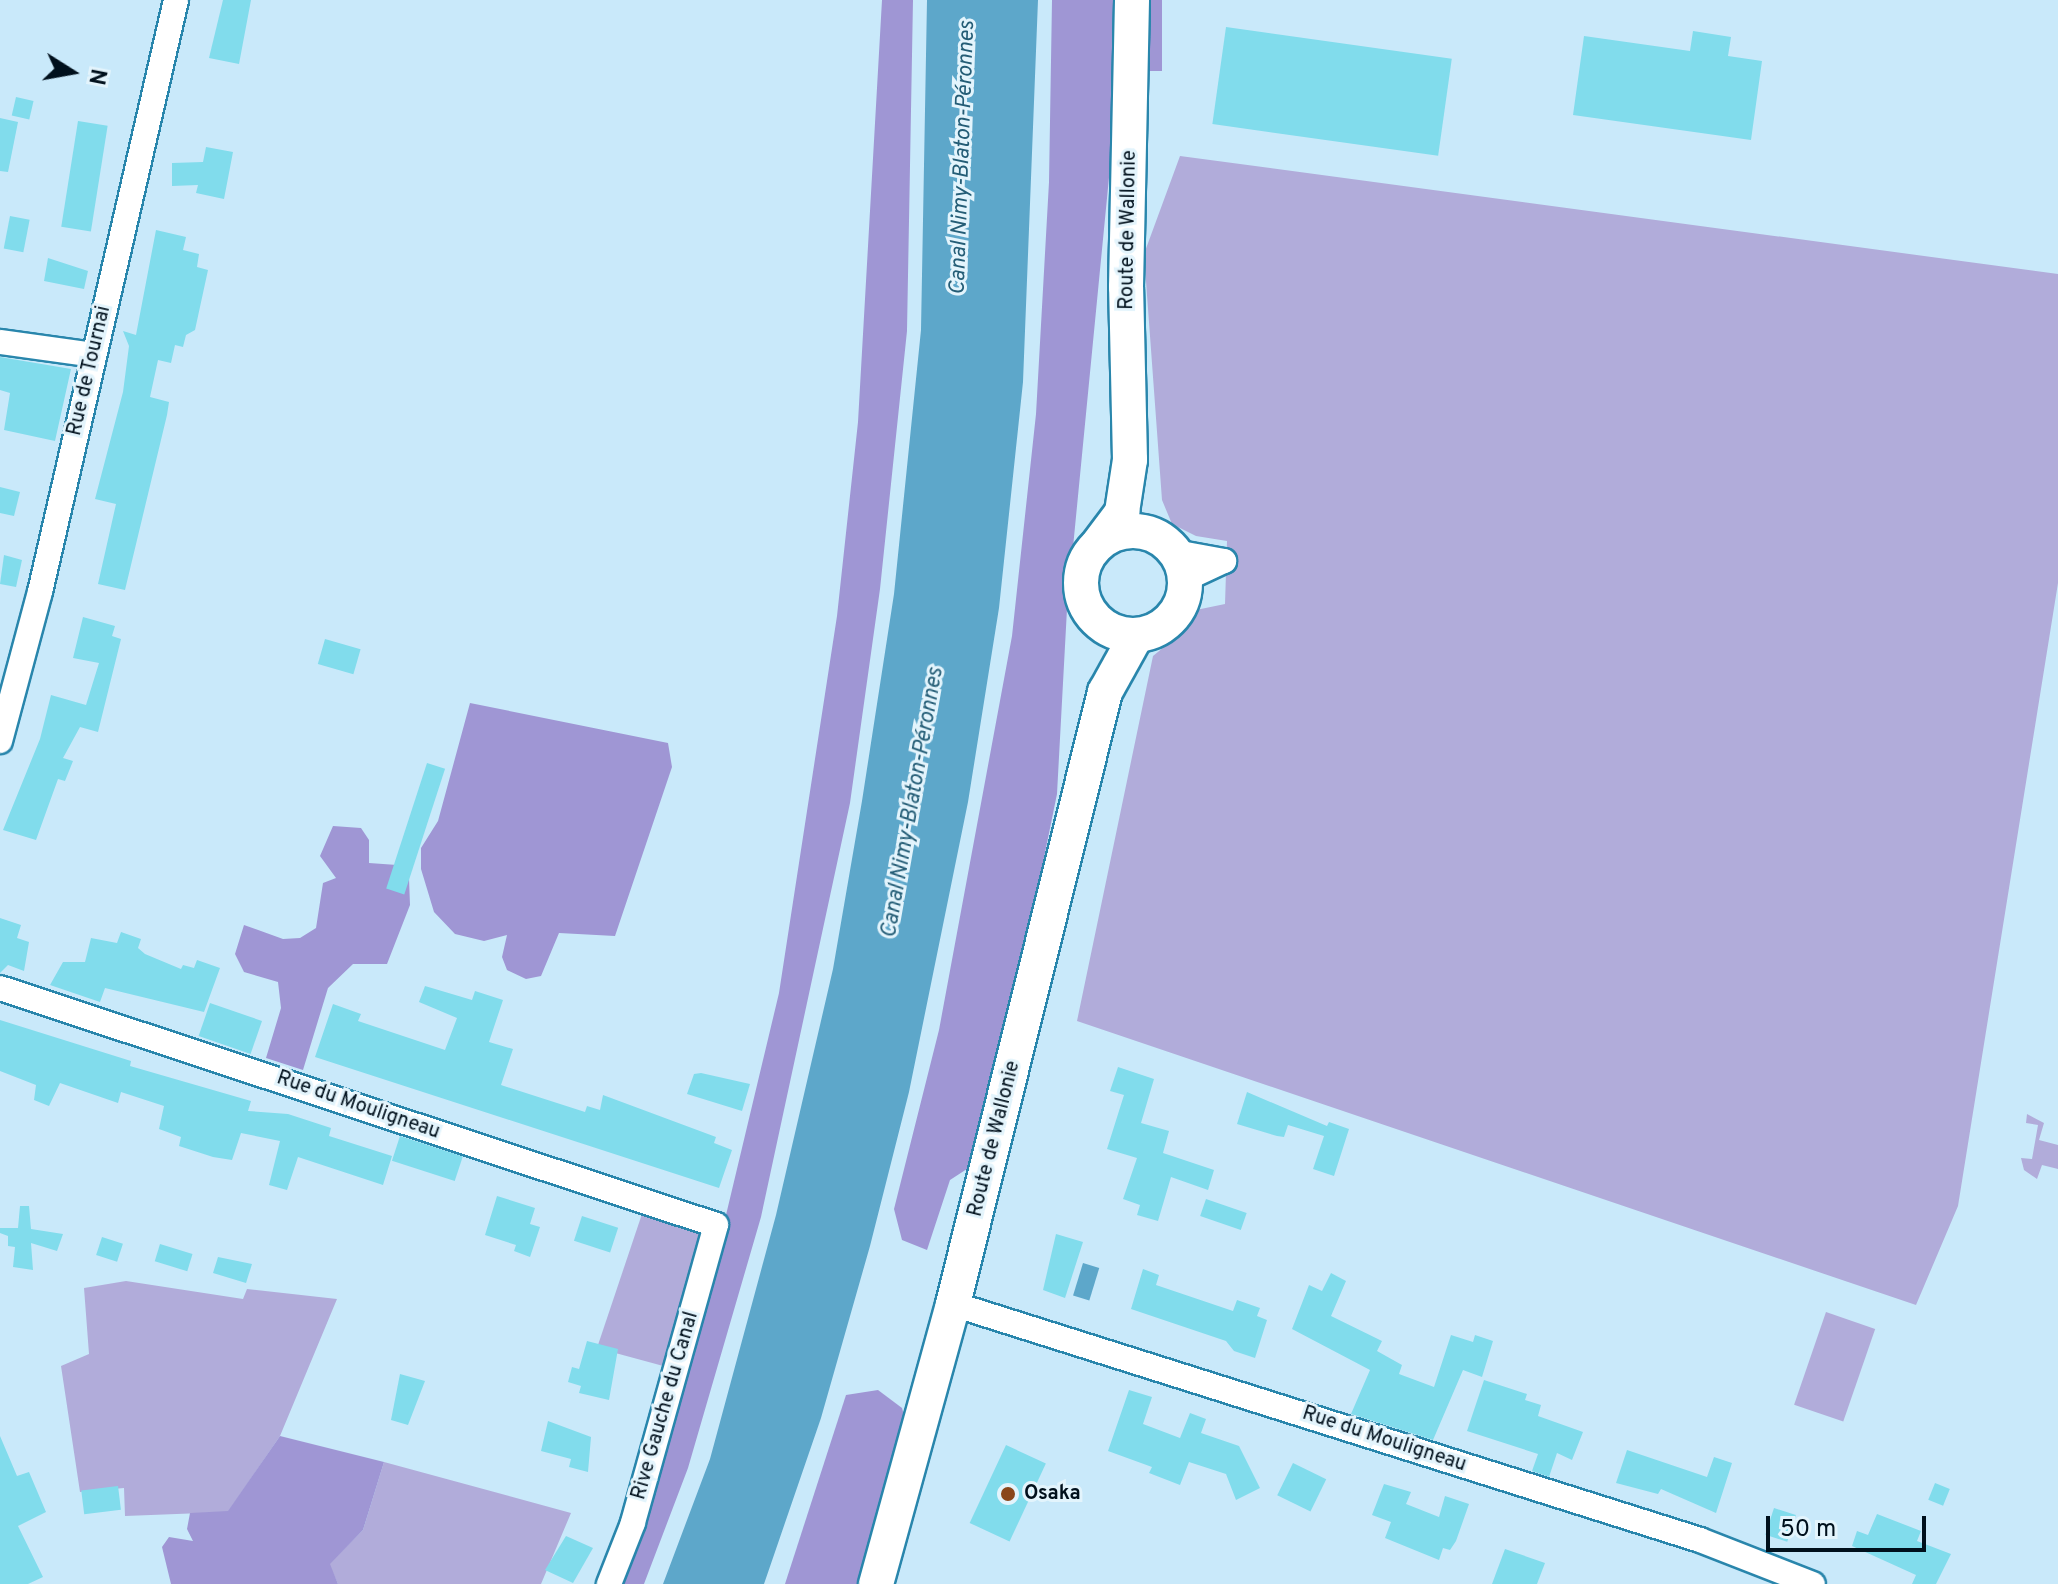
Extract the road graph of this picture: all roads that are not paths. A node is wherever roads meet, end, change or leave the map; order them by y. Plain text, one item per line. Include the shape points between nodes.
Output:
1 (176, 0) edge
2 (1132, 0) edge
3 (0, 342) edge
4 (94, 355) junction
5 (1130, 460) junction
6 (1099, 543) junction
7 (1175, 557) junction
8 (1092, 616) junction
9 (1136, 636) junction
10 (1105, 692) junction
11 (0, 741) edge
12 (0, 988) edge
13 (716, 1225) joint
14 (953, 1304) junction
15 (609, 1584) edge
16 (876, 1584) edge
17 (1813, 1584) edge

1 - 4 street, Rue de Tournai
2 - 5 main road, Route de Wallonie via 1126,287
3 - 4 street
4 - 11 street, Rue de Tournai
5 - 6 main road via 1122,512
5 - 7 main road via 1144,512
6 - 7 main road via 1125,531
6 - 8 main road via 1083,567 1080,585
7 - 9 main road via 1177,611 1167,624
8 - 9 main road via 1111,631
8 - 10 main road via 1106,650
9 - 10 main road
10 - 14 main road, Route de Wallonie
12 - 13 street, Rue du Mouligneau
13 - 15 street, Rive Gauche du Canal via 633,1523
14 - 16 main road, Route de Wallonie
14 - 17 street, Rue du Mouligneau via 1700,1540

